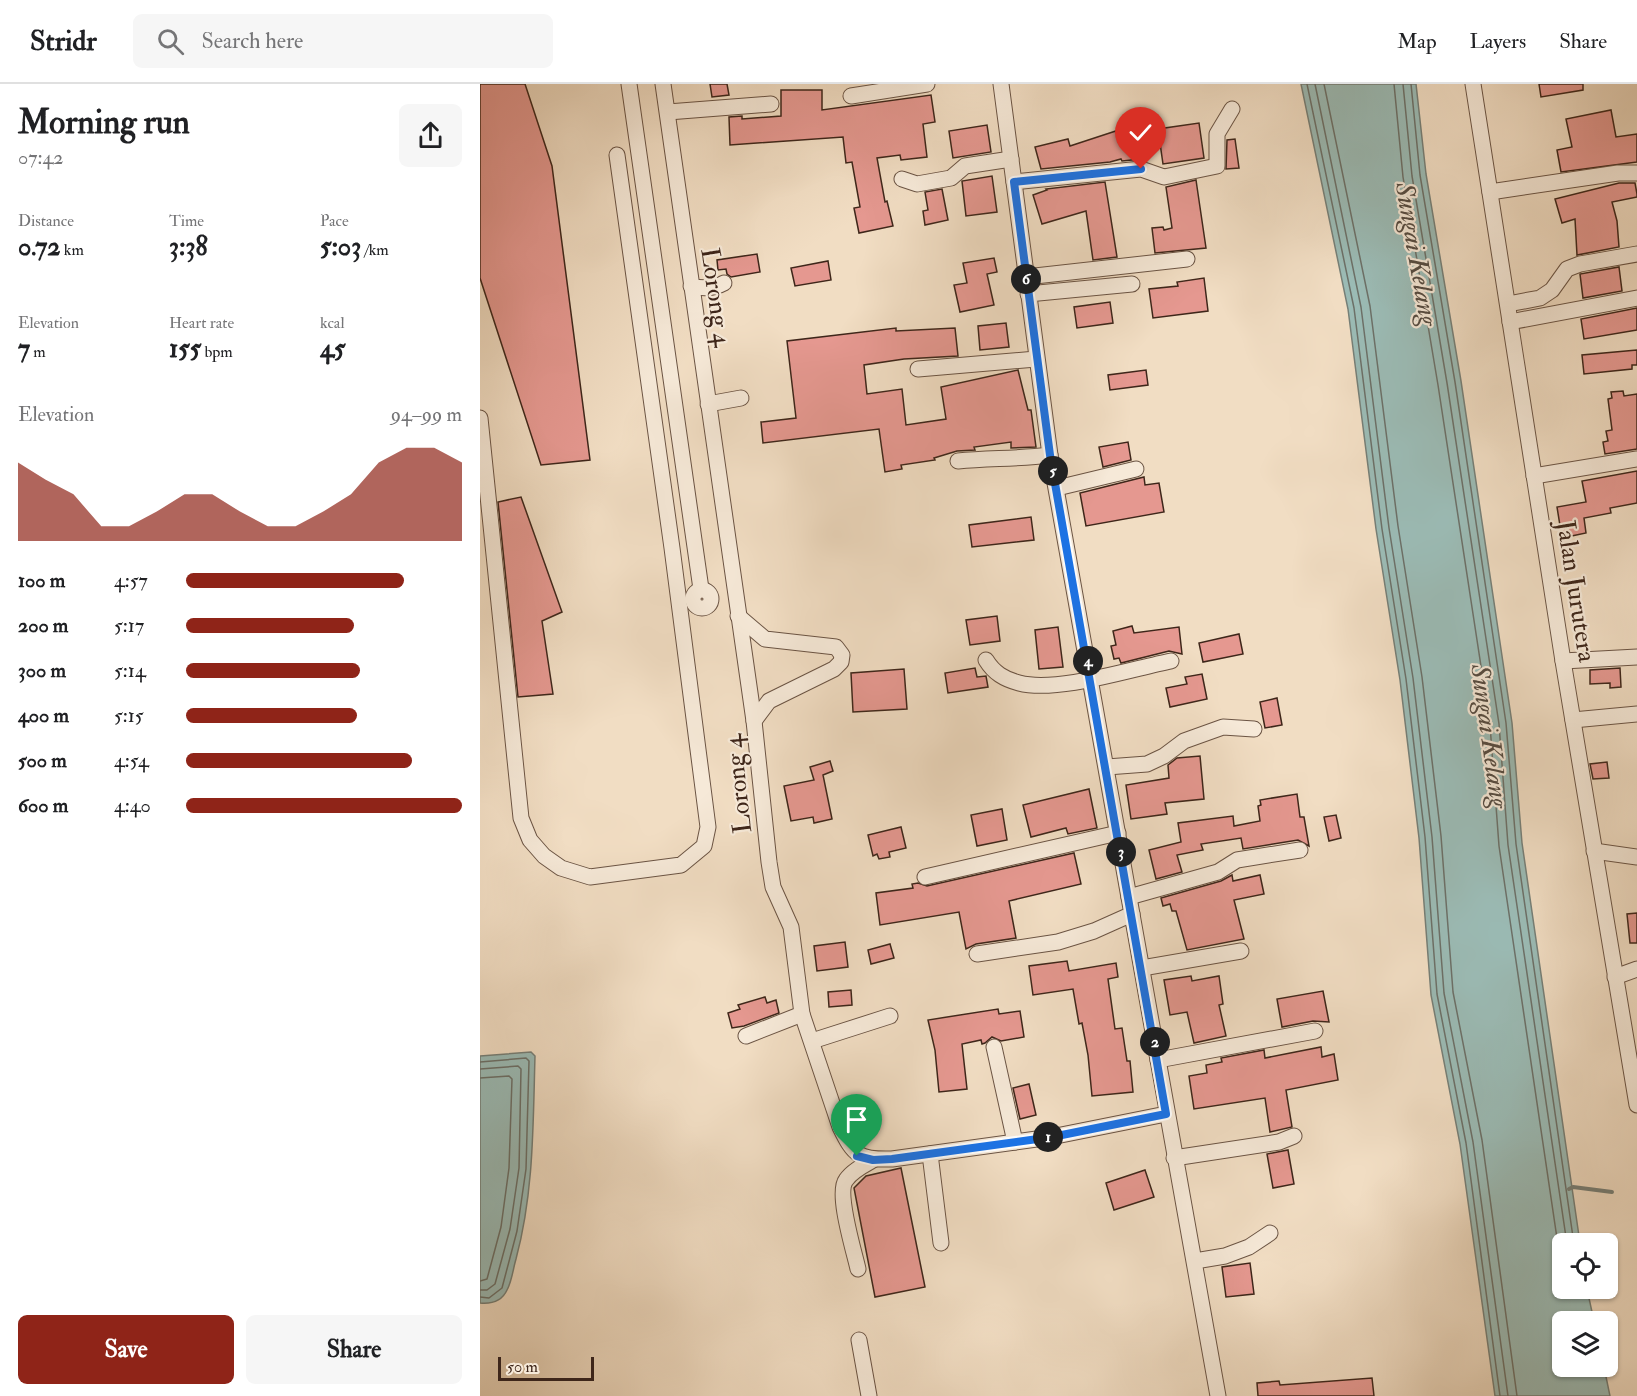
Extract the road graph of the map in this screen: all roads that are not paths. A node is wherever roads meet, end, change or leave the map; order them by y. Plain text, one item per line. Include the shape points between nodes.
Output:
1 (629, 84) edge
2 (663, 84) edge
3 (927, 84) edge
4 (1001, 84) edge
5 (1473, 84) edge
6 (851, 96) dead end
7 (771, 104) dead end
8 (1232, 109) dead end
9 (668, 112) junction
10 (617, 155) dead end
11 (1011, 159) junction
12 (1637, 173) edge
13 (902, 179) dead end
14 (1014, 182) junction
15 (1490, 192) junction
16 (1637, 254) edge
17 (1187, 259) dead end
18 (1026, 277) junction
19 (724, 283) dead end
20 (1132, 284) dead end
21 (691, 286) junction
22 (1028, 294) junction
23 (1637, 298) edge
24 (1508, 304) junction
25 (1510, 322) junction
26 (1036, 359) junction
27 (918, 369) dead end
28 (741, 398) dead end
29 (708, 404) junction
30 (480, 418) edge
31 (1050, 455) junction
32 (1637, 459) edge
33 (958, 461) dead end
34 (1136, 469) dead end
35 (1534, 476) junction
36 (1057, 488) junction
37 (701, 589) dead end
38 (738, 616) junction
39 (1637, 657) edge
40 (986, 660) dead end
41 (1171, 661) dead end
42 (1563, 661) junction
43 (1091, 678) junction
44 (1637, 714) edge
45 (1573, 720) junction
46 (754, 721) junction
47 (1254, 729) dead end
48 (1107, 767) junction
49 (1118, 833) junction
50 (1300, 850) dead end
51 (1594, 851) junction
52 (1637, 857) edge
53 (925, 877) dead end
54 (1129, 897) junction
55 (1132, 914) junction
56 (1241, 951) dead end
57 (977, 954) dead end
58 (1142, 968) junction
59 (1637, 969) edge
60 (1615, 977) junction
61 (802, 1014) junction
62 (890, 1016) dead end
63 (1315, 1031) dead end
64 (746, 1036) dead end
65 (1631, 1039) edge
66 (812, 1041) junction
67 (994, 1047) dead end
68 (1158, 1060) junction
69 (1634, 1077) edge
70 (1637, 1105) edge
71 (1166, 1114) junction
72 (1294, 1136) dead end
73 (1015, 1142) junction
74 (930, 1154) junction
75 (1174, 1158) junction
76 (873, 1160) junction
77 (1270, 1233) dead end
78 (941, 1243) dead end
79 (1195, 1261) junction
80 (858, 1269) dead end
81 (859, 1340) dead end
82 (869, 1396) edge
83 (1218, 1396) edge

1 - 37 street
2 - 9 street, Lorong 4
3 - 6 street
4 - 11 street
5 - 15 street, Jalan Jurutera
7 - 9 street
8 - 14 street via 1217,135 1217,166 1164,177 1141,169
9 - 21 street, Lorong 4
10 - 30 street via 708,827 704,846 681,865 590,877 561,868 530,840 521,818
11 - 13 street via 965,166 951,178 917,184
11 - 14 street
12 - 15 street
14 - 18 street
15 - 24 street, Jalan Jurutera
16 - 24 street via 1567,269 1552,290 1540,298
17 - 18 street
18 - 22 street
19 - 21 street via 703,289
20 - 22 street
21 - 29 street, Lorong 4
22 - 26 street
23 - 25 street
24 - 25 street, Jalan Jurutera
25 - 35 street, Jalan Jurutera
26 - 27 street
26 - 31 street
28 - 29 street
29 - 38 street, Lorong 4
31 - 33 street
31 - 36 street
32 - 35 street
34 - 36 street
35 - 42 street, Jalan Jurutera
36 - 43 street
38 - 46 street, Lorong 4
38 - 46 street via 765,639 828,645 836,647 842,655 834,669 769,701
39 - 42 street
40 - 43 street via 996,673 1021,684 1054,685
41 - 43 street
42 - 45 street, Jalan Jurutera
43 - 48 street
44 - 45 street
45 - 51 street, Jalan Jurutera
46 - 61 street, Lorong 4 via 768,862 773,887 790,927
47 - 48 street via 1223,728 1185,741 1147,764
48 - 49 street
49 - 53 street
49 - 54 street
50 - 54 street via 1237,860 1218,872
51 - 52 street
51 - 60 street, Jalan Jurutera
54 - 55 street
55 - 57 street via 1058,942
55 - 58 street
56 - 58 street
58 - 68 street
59 - 60 street
60 - 65 street, Jalan Jurutera
61 - 64 street
61 - 66 street, Lorong 4
62 - 66 street
63 - 68 street
65 - 69 street, Jalan Jurutera
66 - 76 street, Lorong 4 via 848,1145 857,1156
67 - 73 street
68 - 71 street
69 - 70 street, Jalan Jurutera
71 - 73 street
71 - 75 street
72 - 75 street via 1279,1142
73 - 74 street
74 - 76 street
74 - 78 street
75 - 79 street
76 - 80 street via 856,1170 843,1186
77 - 79 street via 1225,1256
79 - 83 street
81 - 82 street

